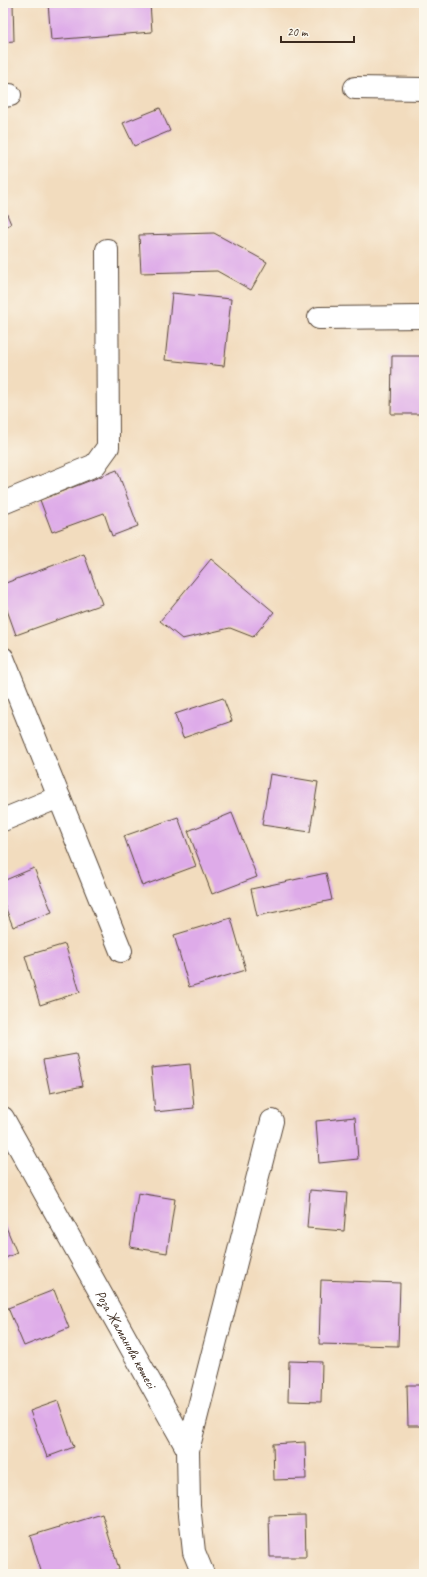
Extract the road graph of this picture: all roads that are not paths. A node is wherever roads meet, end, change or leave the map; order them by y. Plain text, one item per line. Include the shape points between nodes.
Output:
1 (355, 88) dead end
2 (424, 89) edge
3 (107, 250) dead end
4 (424, 317) edge
5 (319, 318) dead end
6 (3, 503) edge
7 (3, 658) edge
8 (59, 798) junction
9 (3, 820) edge
10 (121, 951) dead end
11 (3, 1118) edge
12 (272, 1121) dead end
13 (188, 1450) junction
14 (203, 1574) edge

1 - 2 street
3 - 6 street via 108,447 95,465
4 - 5 street
7 - 8 street
8 - 9 street
8 - 10 street
11 - 13 street, Роза Жаманова көшесі
12 - 13 street
13 - 14 street, Роза Жаманова көшесі via 189,1506 194,1552

